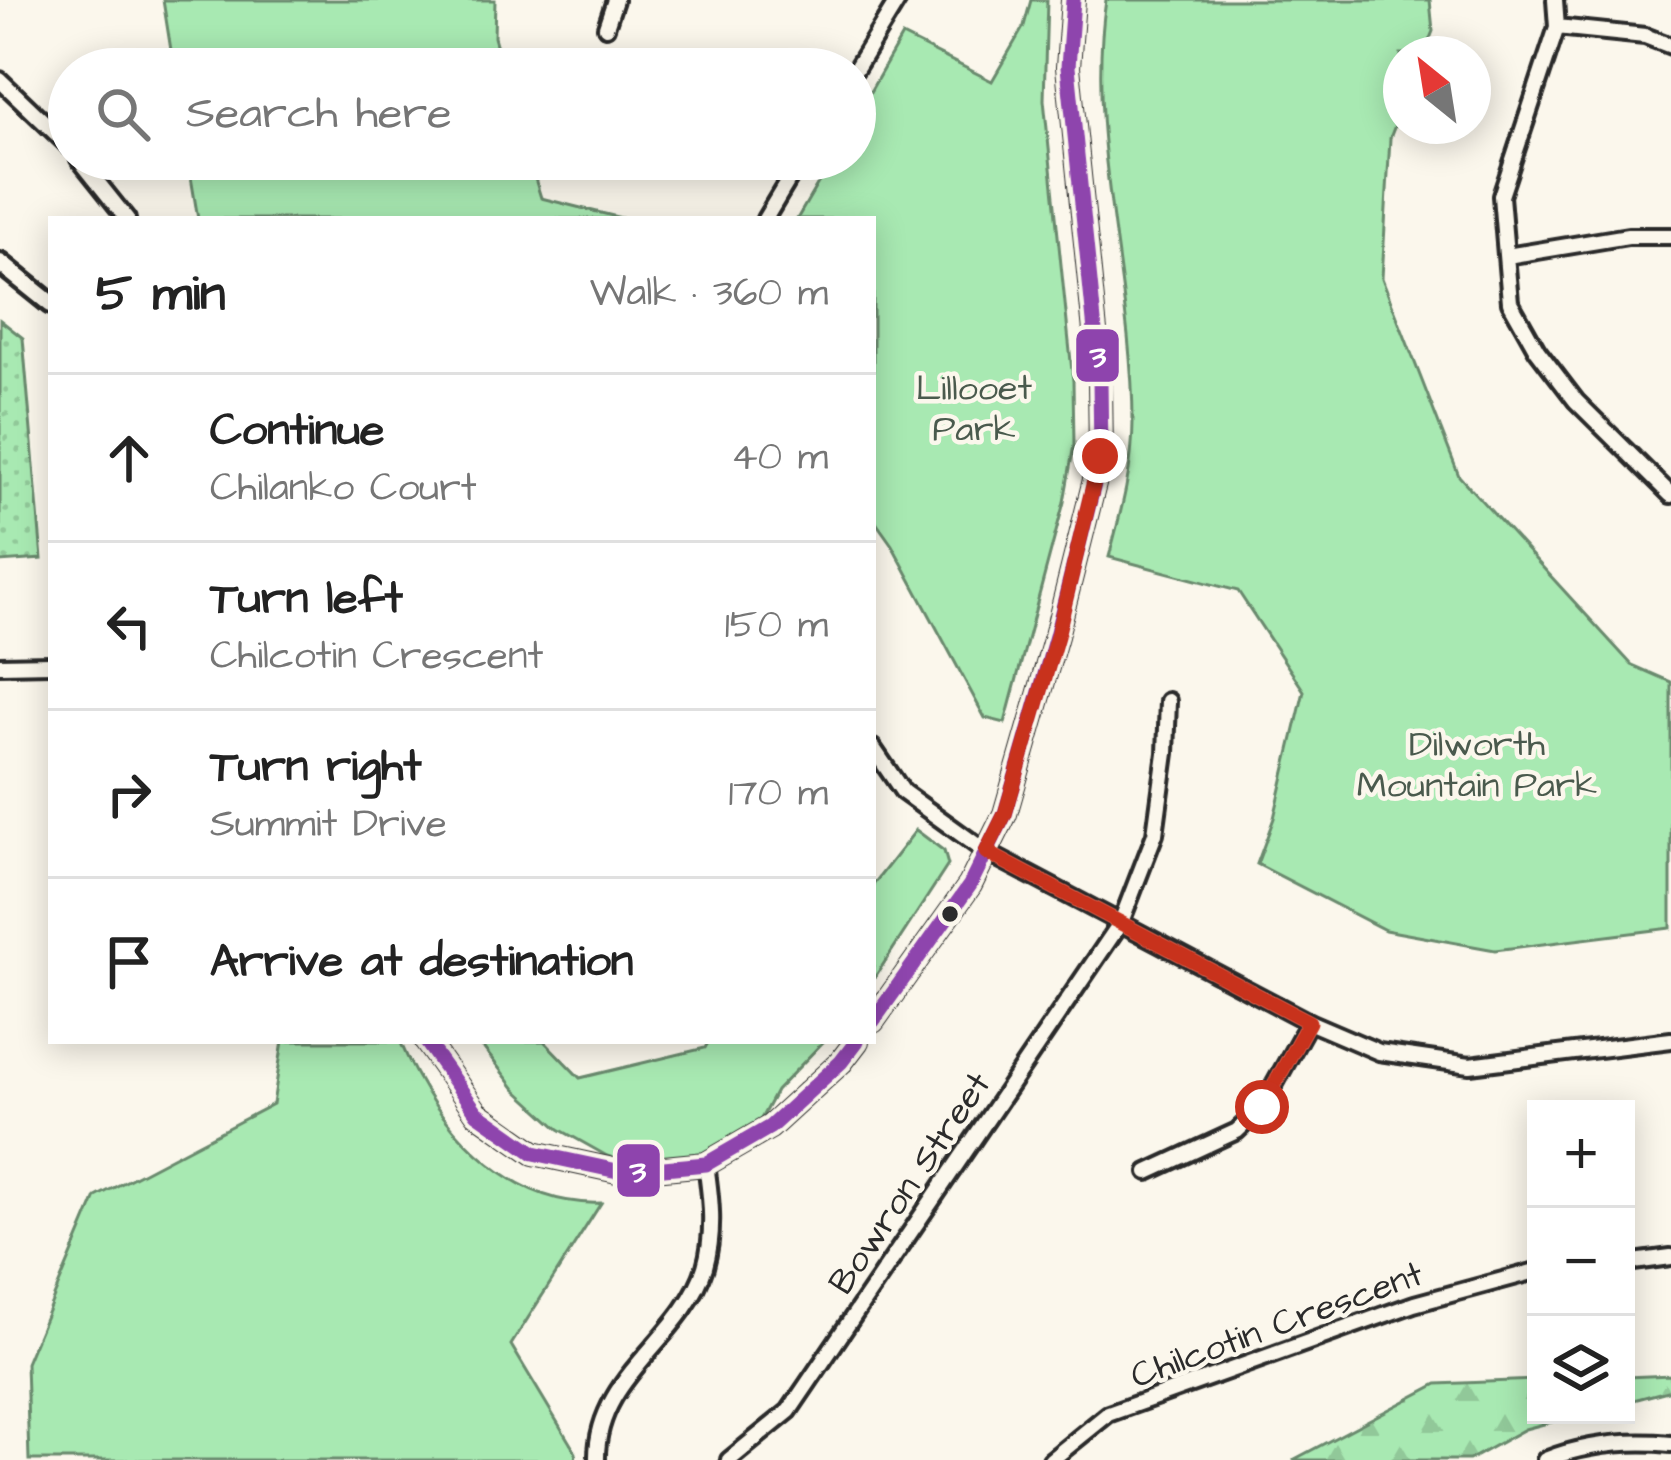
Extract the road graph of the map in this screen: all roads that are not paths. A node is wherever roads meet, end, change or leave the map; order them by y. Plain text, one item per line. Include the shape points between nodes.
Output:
1 (615, 0) edge
2 (898, 0) edge
3 (1073, 0) edge
4 (1555, 0) edge
5 (607, 27) dead end
6 (1557, 27) junction
7 (1671, 46) edge
8 (869, 48) edge
9 (0, 80) edge
10 (48, 126) edge
11 (96, 180) edge
12 (788, 180) edge
13 (125, 216) edge
14 (767, 216) edge
15 (1671, 236) edge
16 (1507, 256) junction
17 (0, 263) edge
18 (48, 302) edge
19 (1671, 494) edge
20 (0, 664) edge
21 (48, 664) edge
22 (1168, 701) dead end
23 (876, 752) edge
24 (986, 852) junction
25 (1121, 922) junction
26 (876, 1017) edge
27 (1309, 1022) junction
28 (1671, 1040) edge
29 (428, 1044) edge
30 (855, 1044) edge
31 (706, 1164) junction
32 (1148, 1172) dead end
33 (1671, 1257) edge
34 (1635, 1263) edge
35 (1527, 1273) edge
36 (1671, 1444) edge
37 (597, 1460) edge
38 (728, 1460) edge
39 (1051, 1460) edge
40 (1545, 1460) edge

1 - 5 street
2 - 8 street
3 - 24 street via 1068,67 1100,380 1100,456 1057,636 1005,814
4 - 6 street
6 - 7 street
6 - 16 street via 1501,196
9 - 10 street
11 - 13 street
12 - 14 street
15 - 16 street
16 - 19 street via 1510,302 1537,350 1576,401
17 - 18 street
20 - 21 street
22 - 25 street, Bowron Street via 1155,834
23 - 24 street via 903,792
24 - 25 street
24 - 26 street
25 - 27 street
25 - 38 street, Bowron Street via 789,1411
27 - 28 street via 1379,1052 1470,1065
27 - 32 street via 1262,1107 1238,1131
29 - 31 street via 477,1113 534,1153 622,1172
30 - 31 street via 770,1126
31 - 37 street via 714,1214 704,1269 678,1318 632,1368 597,1433
33 - 34 street
35 - 39 street, Chilcotin Crescent via 1414,1304 1108,1414
36 - 40 street via 1631,1440

